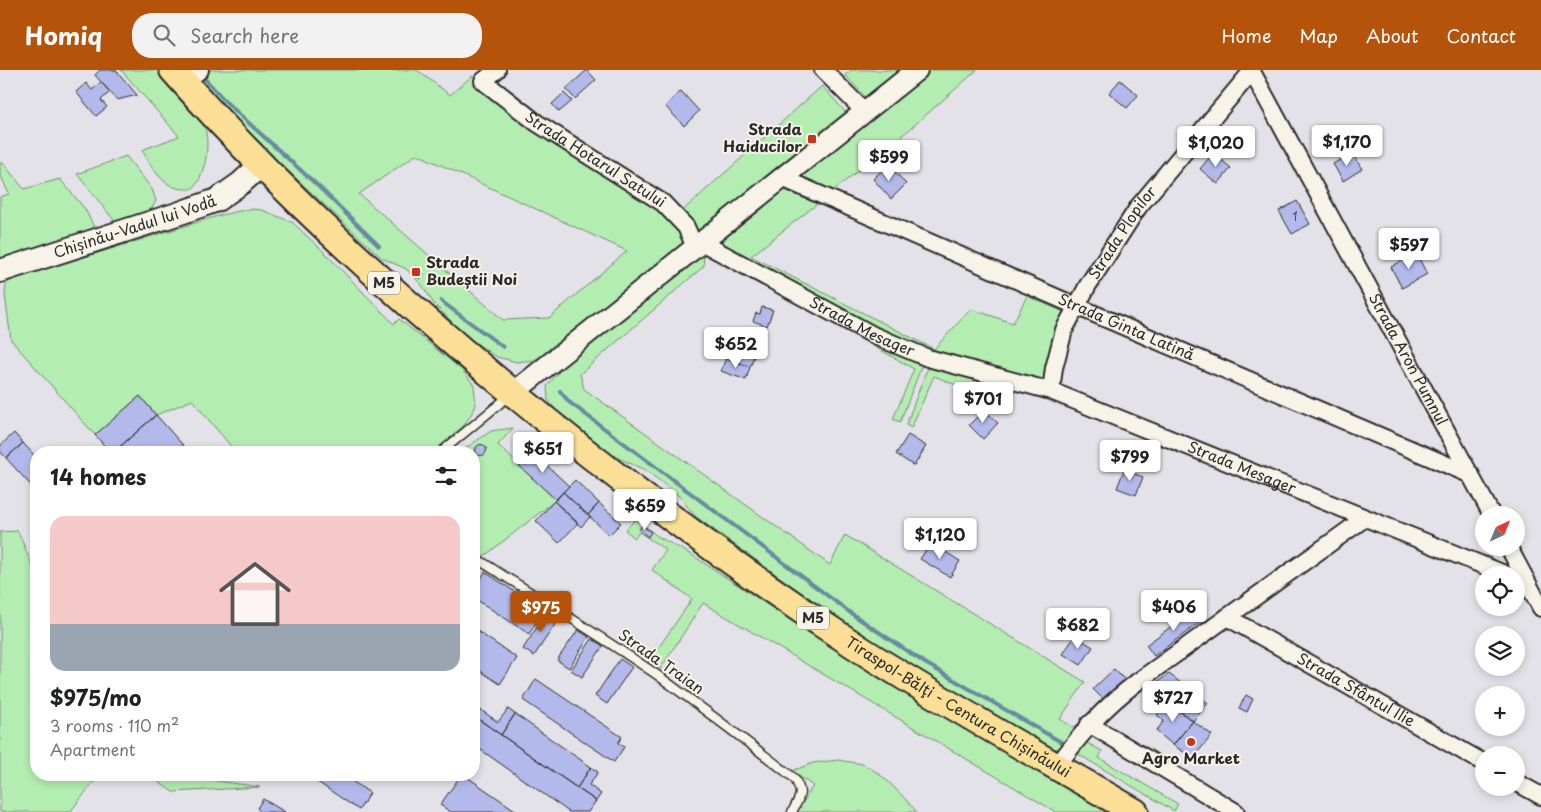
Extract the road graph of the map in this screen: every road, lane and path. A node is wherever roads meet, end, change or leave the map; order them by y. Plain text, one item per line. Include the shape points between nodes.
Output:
1 (497, 70) edge
2 (823, 70) edge
3 (917, 70) edge
4 (1252, 71) edge
5 (186, 74) edge
6 (865, 112) junction
7 (262, 164) junction
8 (782, 178) junction
9 (698, 245) junction
10 (0, 271) edge
11 (1076, 306) junction
12 (1051, 391) junction
13 (513, 393) junction
14 (448, 446) edge
15 (1472, 475) junction
16 (1488, 506) edge
17 (1365, 518) junction
18 (1513, 556) edge
19 (480, 561) edge
20 (1485, 566) edge
21 (1528, 584) edge
22 (1541, 608) edge
23 (1227, 617) junction
24 (1089, 724) junction
25 (1475, 758) edge
26 (1057, 766) junction
27 (1525, 787) edge
28 (1541, 796) edge
29 (792, 812) edge
30 (1135, 812) edge
31 (1236, 812) edge

1 - 9 street, Strada Hotarul Satului via 483,81 537,123 663,203
2 - 6 street
3 - 6 street
4 - 11 street, Strada Plopilor via 1138,206
4 - 15 street, Strada Aron Pumnul
5 - 7 highway, Tiraspol-Bălţi - Centura Chișinăului / M5
6 - 8 street
7 - 10 main road, Chișinău-Vadul lui Vodă via 217,200
7 - 13 highway, Tiraspol-Bălţi - Centura Chișinăului / M5 via 371,271
8 - 9 street
8 - 11 street, Strada Ginta Latină
9 - 12 street, Strada Mesager via 875,336 928,358
9 - 13 street
11 - 12 street, Strada Plopilor via 1064,330
11 - 15 street, Strada Ginta Latină
12 - 17 street, Strada Mesager
13 - 14 lane
13 - 26 highway, Tiraspol-Bălţi - Centura Chișinăului / M5 via 647,500 774,591 861,650
15 - 16 street, Strada Aron Pumnul
17 - 20 street, Strada Mesager
17 - 23 street
18 - 21 street
19 - 29 lane, Strada Traian via 659,677 794,778 801,796
21 - 22 street
23 - 24 street via 1137,682
23 - 25 street, Strada Sfântul Ilie
24 - 26 street
24 - 31 street
26 - 30 highway, Tiraspol-Bălţi - Centura Chișinăului / M5
27 - 28 street

